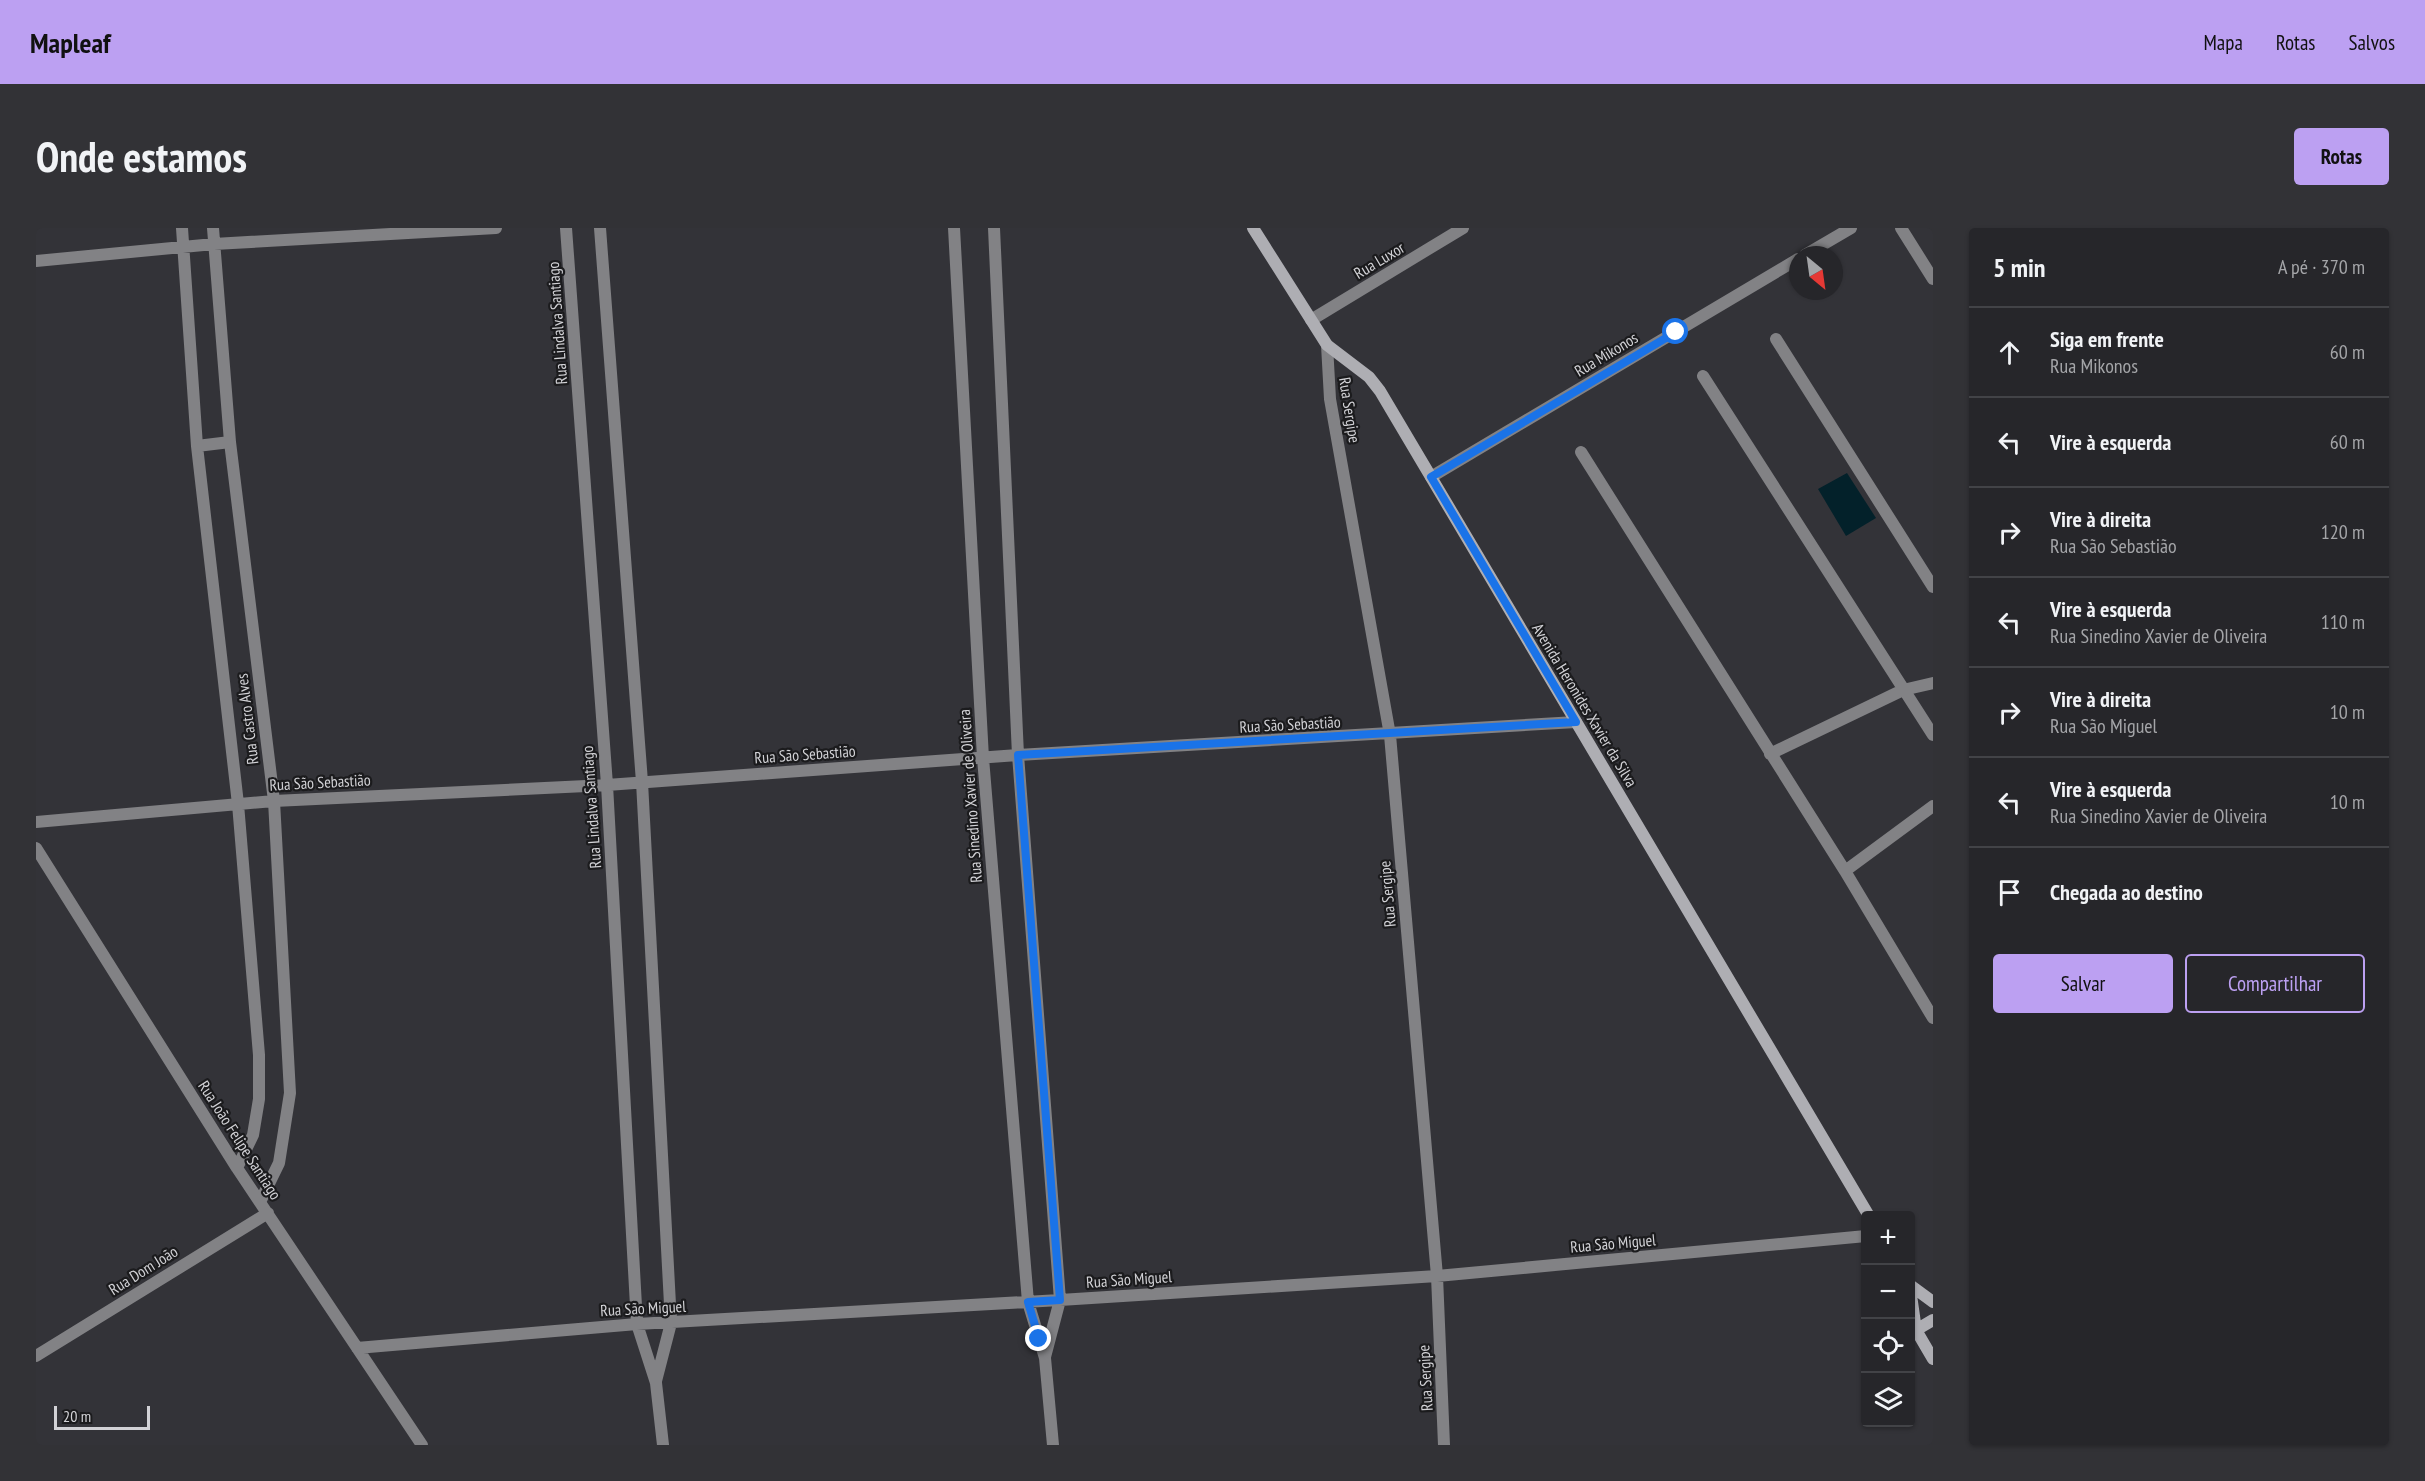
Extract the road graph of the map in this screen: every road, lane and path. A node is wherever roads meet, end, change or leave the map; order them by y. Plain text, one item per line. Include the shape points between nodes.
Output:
1 (182, 228) edge
2 (213, 228) edge
3 (495, 228) edge
4 (566, 228) edge
5 (600, 228) edge
6 (954, 228) edge
7 (994, 228) edge
8 (1253, 228) edge
9 (1463, 228) edge
10 (1851, 228) edge
11 (1901, 228) edge
12 (214, 244) junction
13 (183, 246) junction
14 (1820, 246) edge
15 (36, 261) edge
16 (1789, 264) edge
17 (1933, 279) edge
18 (1311, 320) junction
19 (1776, 339) dead end
20 (1327, 345) junction
21 (1703, 376) dead end
22 (230, 442) junction
23 (197, 446) junction
24 (1581, 452) dead end
25 (1431, 477) junction
26 (1933, 587) edge
27 (1933, 683) edge
28 (1903, 690) junction
29 (1576, 722) junction
30 (1390, 735) junction
31 (1933, 735) edge
32 (1770, 754) junction
33 (1018, 755) junction
34 (983, 758) junction
35 (642, 782) junction
36 (607, 785) junction
37 (274, 801) junction
38 (238, 804) junction
39 (1933, 806) edge
40 (36, 822) edge
41 (36, 848) edge
42 (1845, 871) junction
43 (1933, 1018) edge
44 (237, 1168) junction
45 (260, 1202) junction
46 (1867, 1211) edge
47 (268, 1213) junction
48 (1861, 1236) edge
49 (1437, 1276) junction
50 (1915, 1289) edge
51 (1060, 1300) junction
52 (1028, 1302) junction
53 (1933, 1302) edge
54 (1915, 1319) edge
55 (1933, 1320) edge
56 (671, 1323) junction
57 (637, 1324) junction
58 (1916, 1330) junction
59 (357, 1348) junction
60 (36, 1356) edge
61 (1045, 1358) junction
62 (1933, 1359) edge
63 (656, 1383) junction
64 (422, 1445) edge
65 (663, 1445) edge
66 (1053, 1445) edge
67 (1444, 1445) edge

1 - 13 street, Rua Castro Alves
2 - 12 street, Rua Castro Alves
3 - 12 street
4 - 36 street, Rua Lindalva Santiago
5 - 35 street, Rua Lindalva Santiago
6 - 34 street, Rua Sinedino Xavier de Oliveira
7 - 33 street, Rua Sinedino Xavier de Oliveira
8 - 18 street, Avenida Heronides Xavier da Silva
9 - 18 street, Rua Luxor
10 - 14 street
11 - 17 street
12 - 13 street
12 - 22 street, Rua Castro Alves
13 - 15 street
13 - 23 street, Rua Castro Alves
16 - 25 street, Rua Mikonos
18 - 20 street, Avenida Heronides Xavier da Silva
19 - 26 street
20 - 25 street, Avenida Heronides Xavier da Silva via 1369,377
20 - 30 street, Rua Sergipe via 1330,399
21 - 28 street
22 - 23 street
22 - 37 street, Rua Castro Alves
23 - 38 street, Rua Castro Alves
24 - 32 street
25 - 29 street, Avenida Heronides Xavier da Silva
27 - 28 street
28 - 31 street
28 - 32 street
29 - 30 street, Rua São Sebastião
29 - 46 street, Avenida Heronides Xavier da Silva
30 - 33 street, Rua São Sebastião
30 - 49 street, Rua Sergipe
32 - 42 street
33 - 34 street, Rua São Sebastião
33 - 51 street, Rua Sinedino Xavier de Oliveira
34 - 35 street, Rua São Sebastião
34 - 52 street, Rua Sinedino Xavier de Oliveira
35 - 36 street, Rua São Sebastião
35 - 56 street, Rua Lindalva Santiago
36 - 37 street, Rua São Sebastião
36 - 57 street, Rua Lindalva Santiago
37 - 38 street, Rua São Sebastião
37 - 45 street, Rua Castro Alves via 290,1093 279,1163
38 - 40 street, Rua São Sebastião
38 - 44 street, Rua Castro Alves via 259,1055 259,1099 253,1135
39 - 42 street
41 - 44 street, Rua João Felipe Santiago
42 - 43 street
44 - 45 street, Rua João Felipe Santiago
45 - 47 street, Rua João Felipe Santiago
47 - 59 street, Rua João Felipe Santiago
47 - 60 street, Rua Dom João
48 - 49 street, Rua São Miguel
49 - 51 street, Rua São Miguel
49 - 67 street, Rua Sergipe
50 - 53 street
51 - 52 street, Rua São Miguel
51 - 61 street, Rua Sinedino Xavier de Oliveira
52 - 56 street, Rua São Miguel
52 - 61 street, Rua Sinedino Xavier de Oliveira
54 - 58 street
55 - 58 street
56 - 57 street, Rua São Miguel
56 - 63 street, Rua Lindalva Santiago
57 - 59 street, Rua São Miguel
57 - 63 street, Rua Lindalva Santiago
58 - 62 street
59 - 64 street, Rua João Felipe Santiago
61 - 66 street, Rua Sinedino Xavier de Oliveira
63 - 65 street, Rua Lindalva Santiago

